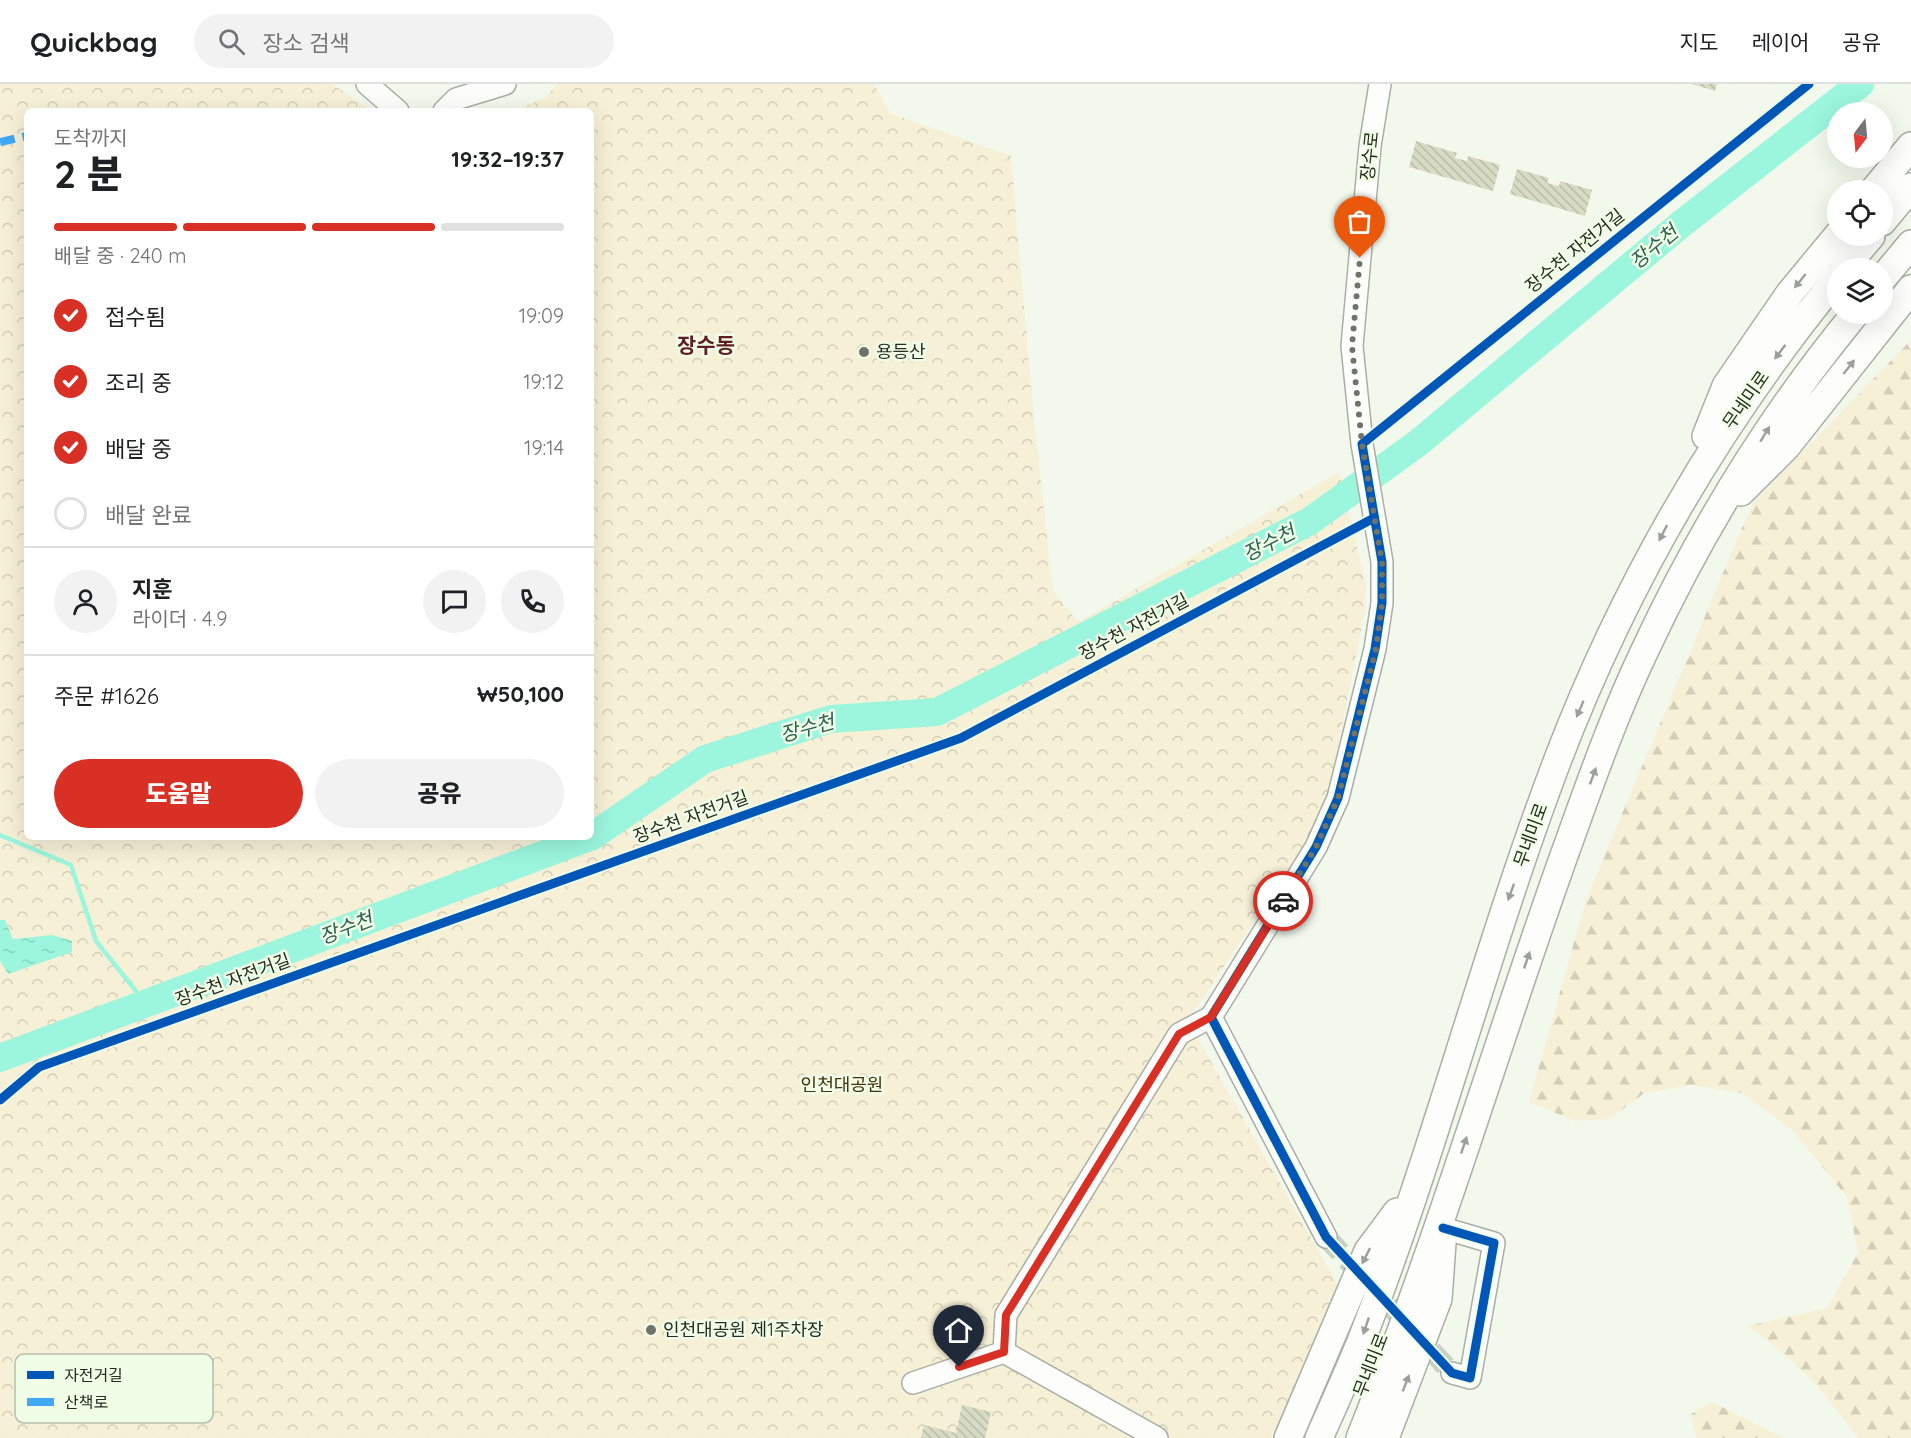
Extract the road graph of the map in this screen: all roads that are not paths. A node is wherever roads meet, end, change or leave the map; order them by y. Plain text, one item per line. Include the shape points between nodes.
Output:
1 (367, 84) edge
2 (505, 84) edge
3 (1380, 84) edge
4 (395, 108) edge
5 (447, 108) edge
6 (1911, 146) edge
7 (1882, 180) edge
8 (1911, 187) edge
9 (1893, 209) edge
10 (1911, 244) edge
11 (1829, 246) edge
12 (1863, 246) edge
13 (1852, 258) edge
14 (1893, 266) edge
15 (1911, 289) edge
16 (1827, 290) edge
17 (1846, 324) edge
18 (1678, 503) junction
19 (1712, 521) junction
20 (1211, 1017) junction
21 (1413, 1192) junction
22 (1446, 1200) junction
23 (1443, 1228) junction
24 (1326, 1238) tunnel mouth
25 (1004, 1352) junction
26 (1452, 1373) dead end
27 (913, 1383) dead end
28 (1157, 1438) edge
29 (1288, 1438) edge
30 (1319, 1438) edge
31 (1360, 1438) edge
32 (1385, 1438) edge

1 - 4 street
2 - 5 street via 456,99
3 - 20 street, 장수로 via 1370,146 1352,346 1362,444 1382,562 1376,649 1338,798 1316,847
6 - 7 main road
8 - 9 main road
10 - 14 main road
11 -> 18 main road via 1790,293 1726,386
12 - 13 main road
19 -> 15 main road via 1786,447
16 -> 18 main road, 무네미로 via 1742,403
19 -> 17 main road, 무네미로 via 1773,420
18 -> 21 main road, 무네미로 via 1611,636 1559,757 1502,917
22 -> 19 main road, 무네미로 via 1595,770 1645,650
20 - 24 street
20 - 25 street via 1179,1034 1006,1315
21 -> 29 main road via 1368,1251
21 -> 30 main road, 무네미로 via 1360,1343
22 - 23 main road
22 - 31 main road, 무네미로 via 1394,1355
23 - 26 street via 1494,1243 1470,1378
32 -> 23 main road via 1438,1299
25 - 27 street
25 - 28 street

